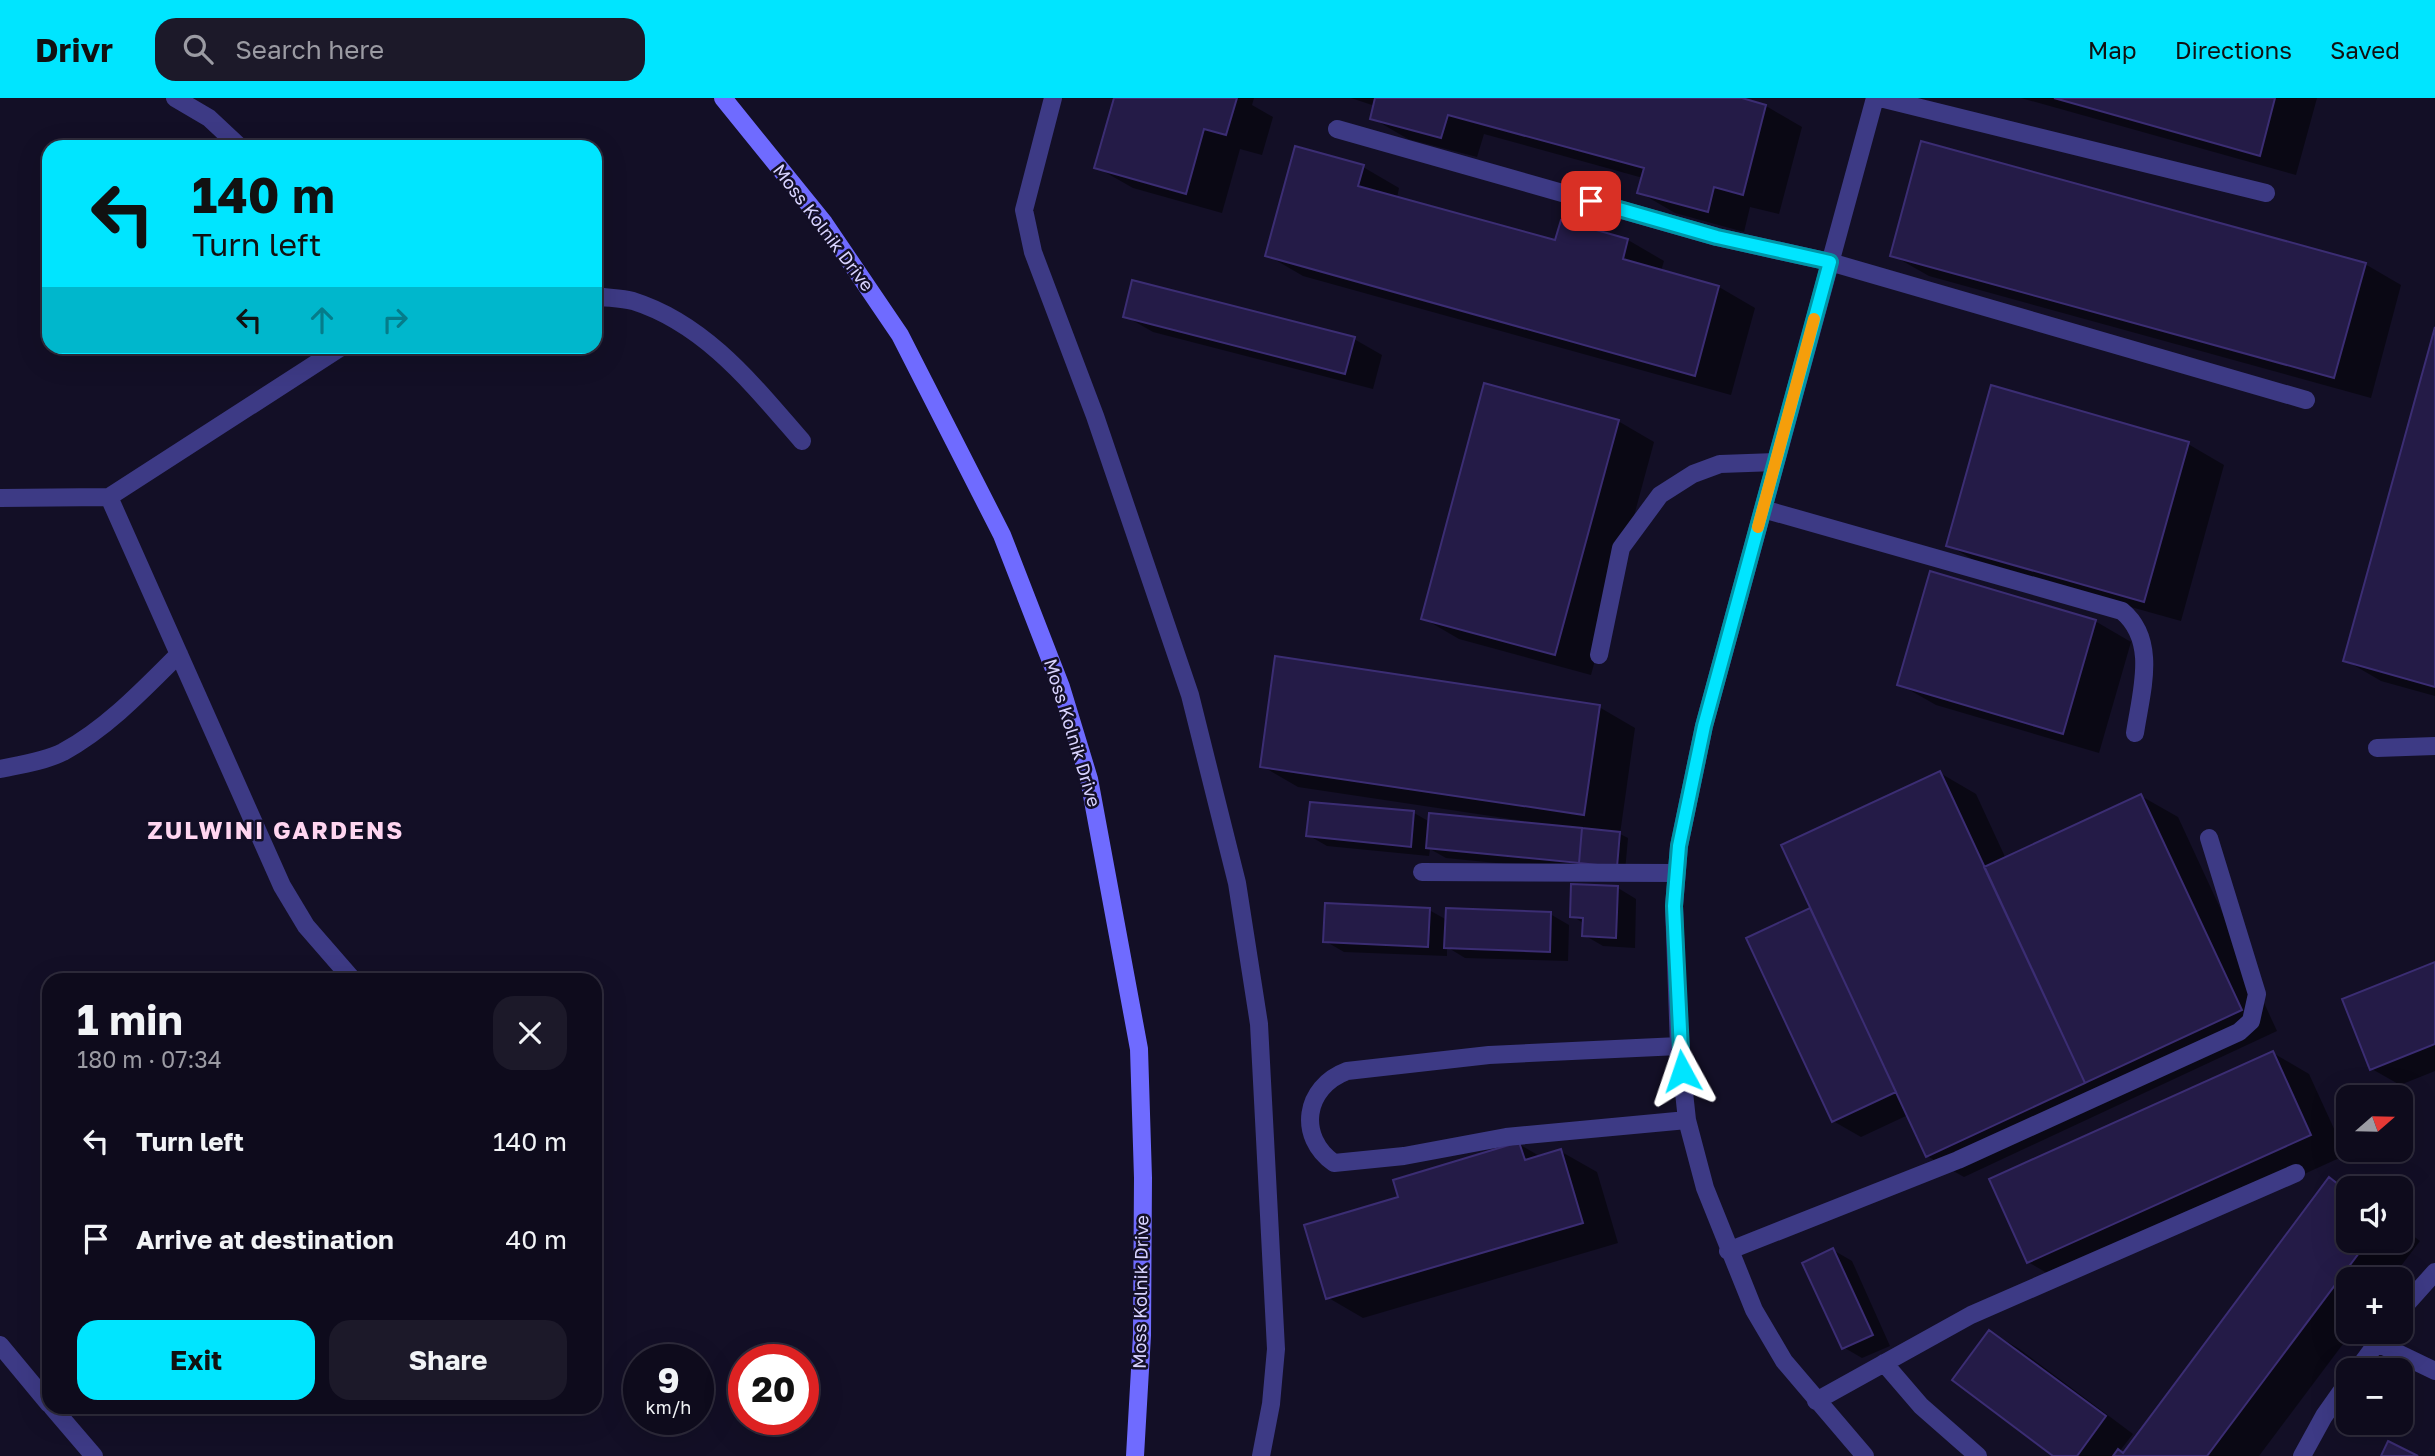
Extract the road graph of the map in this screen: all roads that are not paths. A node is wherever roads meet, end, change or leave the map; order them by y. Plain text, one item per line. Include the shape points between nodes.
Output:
1 (175, 98) edge
2 (723, 98) edge
3 (1053, 98) edge
4 (1877, 98) edge
5 (1337, 129) dead end
6 (233, 140) edge
7 (2266, 193) dead end
8 (1830, 262) junction
9 (602, 297) edge
10 (331, 354) edge
11 (2306, 400) dead end
12 (802, 441) dead end
13 (1776, 462) junction
14 (0, 498) edge
15 (109, 498) junction
16 (1763, 509) junction
17 (178, 654) junction
18 (1599, 655) dead end
19 (2135, 733) dead end
20 (2435, 746) edge
21 (2377, 748) dead end
22 (0, 769) edge
23 (2209, 838) dead end
24 (1422, 872) dead end
25 (1677, 873) junction
26 (347, 973) edge
27 (1679, 1046) junction
28 (1687, 1120) junction
29 (2296, 1173) dead end
30 (1728, 1251) junction
31 (2435, 1272) edge
32 (2413, 1297) edge
33 (2392, 1344) edge
34 (0, 1345) edge
35 (1884, 1363) junction
36 (2435, 1371) edge
37 (42, 1395) edge
38 (2336, 1399) edge
39 (1816, 1401) junction
40 (58, 1414) edge
41 (94, 1456) edge
42 (1135, 1456) edge
43 (1261, 1456) edge
44 (1865, 1456) edge
45 (1978, 1456) edge
46 (2302, 1456) edge

1 - 6 street via 209,118
2 - 42 main road, Moss Kolnik Drive via 824,223 900,335 1002,535 1061,687 1085,766 1139,1049 1142,1309
3 - 43 street via 1024,210 1032,253 1095,416 1190,695 1237,883 1259,1024 1276,1349
4 - 7 street
4 - 8 street
5 - 8 street via 1717,237
8 - 11 street
8 - 13 street
9 - 12 street via 632,301 678,322 736,365
10 - 15 street
13 - 16 street
13 - 18 street via 1720,464 1693,474 1660,495 1621,548
14 - 15 street
15 - 17 street
16 - 19 street via 2122,611 2132,619 2143,645 2145,667
16 - 25 street via 1704,726
17 - 22 street via 135,699 61,753
17 - 26 street via 282,886 306,926
20 - 21 street
23 - 30 street via 2257,994 2250,1021 2239,1032 1945,1166
24 - 25 street
25 - 27 street via 1674,931
27 - 28 street
27 - 28 street via 1489,1055 1347,1071 1330,1077 1320,1089 1312,1109 1310,1135 1318,1152 1334,1163 1404,1156 1532,1133
28 - 30 street
29 - 35 street via 1971,1315
30 - 39 street via 1754,1310 1784,1361
31 - 32 street
33 - 36 street
34 - 37 street
35 - 39 street
35 - 45 street via 1922,1406
38 - 46 street
39 - 44 street
40 - 41 street

